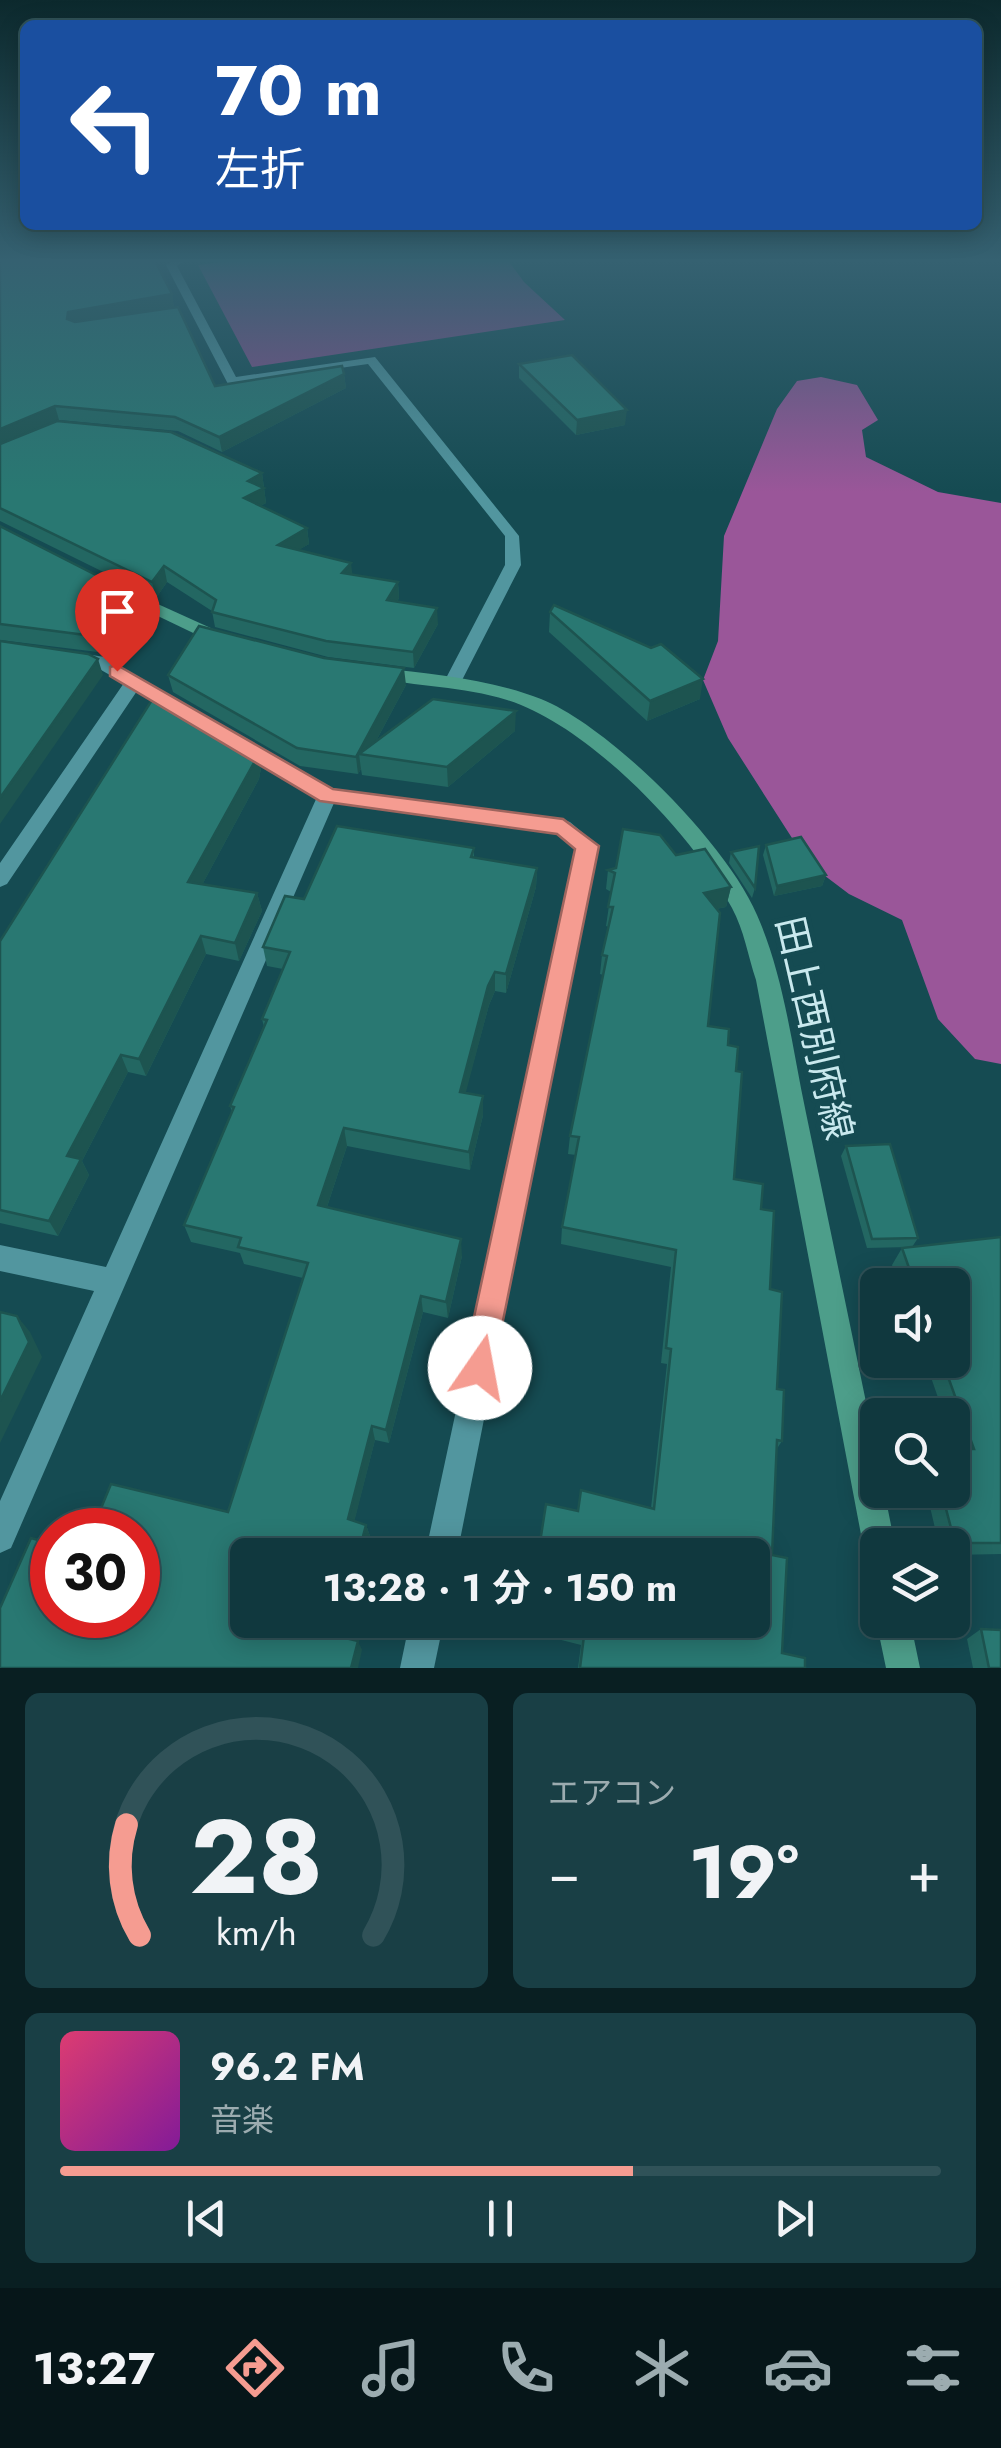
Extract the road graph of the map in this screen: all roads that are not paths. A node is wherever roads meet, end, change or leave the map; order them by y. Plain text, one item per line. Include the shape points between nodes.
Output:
1 (208, 337) edge
2 (97, 579) edge
3 (243, 646) edge
4 (50, 654) edge
5 (363, 671) edge
6 (134, 682) junction
7 (453, 682) junction
8 (328, 796) junction
9 (0, 879) edge
10 (0, 1258) edge
11 (114, 1282) junction
12 (876, 1528) edge
13 (0, 1537) edge
14 (445, 1538) edge
15 (424, 1638) edge
16 (897, 1638) edge
17 (418, 1668) edge
18 (903, 1668) edge

1 - 7 street via 232,382 371,360 512,536 514,565
2 - 3 street via 208,636
4 - 6 street via 100,661
5 - 7 street, 田上西別府線
6 - 8 street
6 - 9 street
7 - 12 street, 田上西別府線 via 522,699 597,740 716,866 744,908 767,980
8 - 11 street
8 - 14 street via 563,827 588,846
10 - 11 street
11 - 13 street
15 - 17 street
16 - 18 street

